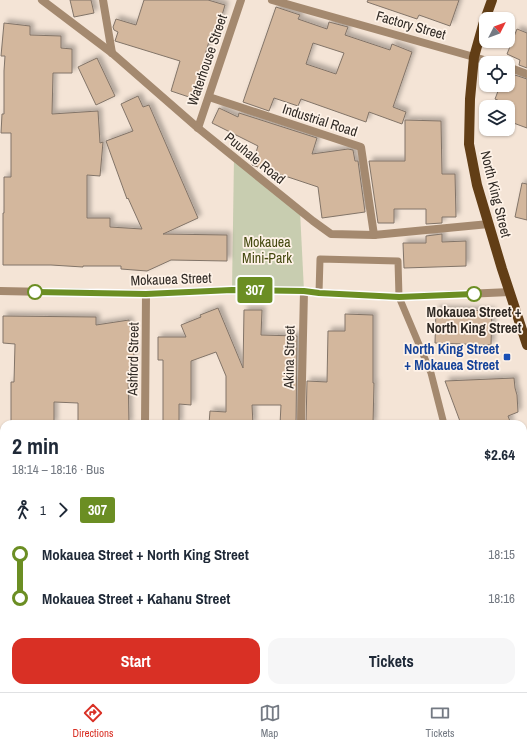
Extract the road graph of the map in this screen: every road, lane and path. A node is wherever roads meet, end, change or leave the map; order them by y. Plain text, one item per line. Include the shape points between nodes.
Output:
1 (42, 0) edge
2 (103, 0) edge
3 (241, 0) edge
4 (272, 0) edge
5 (492, 0) edge
6 (112, 53) junction
7 (474, 56) junction
8 (479, 58) edge
9 (515, 70) edge
10 (527, 74) edge
11 (208, 97) junction
12 (198, 128) junction
13 (489, 224) junction
14 (374, 235) junction
15 (0, 291) edge
16 (304, 291) junction
17 (510, 292) junction
18 (319, 293) junction
19 (146, 294) junction
20 (399, 297) junction
21 (527, 345) edge
22 (145, 420) edge
23 (301, 420) edge
24 (443, 420) edge

1 - 6 street, Puuhale Road
2 - 6 street
3 - 11 street, Waterhouse Street
4 - 7 street, Factory Street
5 - 7 main road, North King Street
6 - 12 street, Puuhale Road
7 - 8 street, Factory Street
7 - 13 main road, North King Street via 469,144 477,185
9 - 10 street
11 - 12 street, Waterhouse Street
11 - 14 street, Industrial Road via 361,147
12 - 14 street, Puuhale Road via 331,234
13 - 14 street, Puuhale Road
13 - 17 main road, North King Street
15 - 19 street, Mokauea Street
16 - 18 street, Mokauea Street
16 - 19 street, Mokauea Street via 232,290
16 - 23 street, Akina Street
17 - 20 street, Mokauea Street
17 - 21 main road, North King Street
18 - 20 street, Mokauea Street
18 - 20 lane via 320,259 398,261
19 - 22 street, Ashford Street
20 - 24 lane via 431,372

